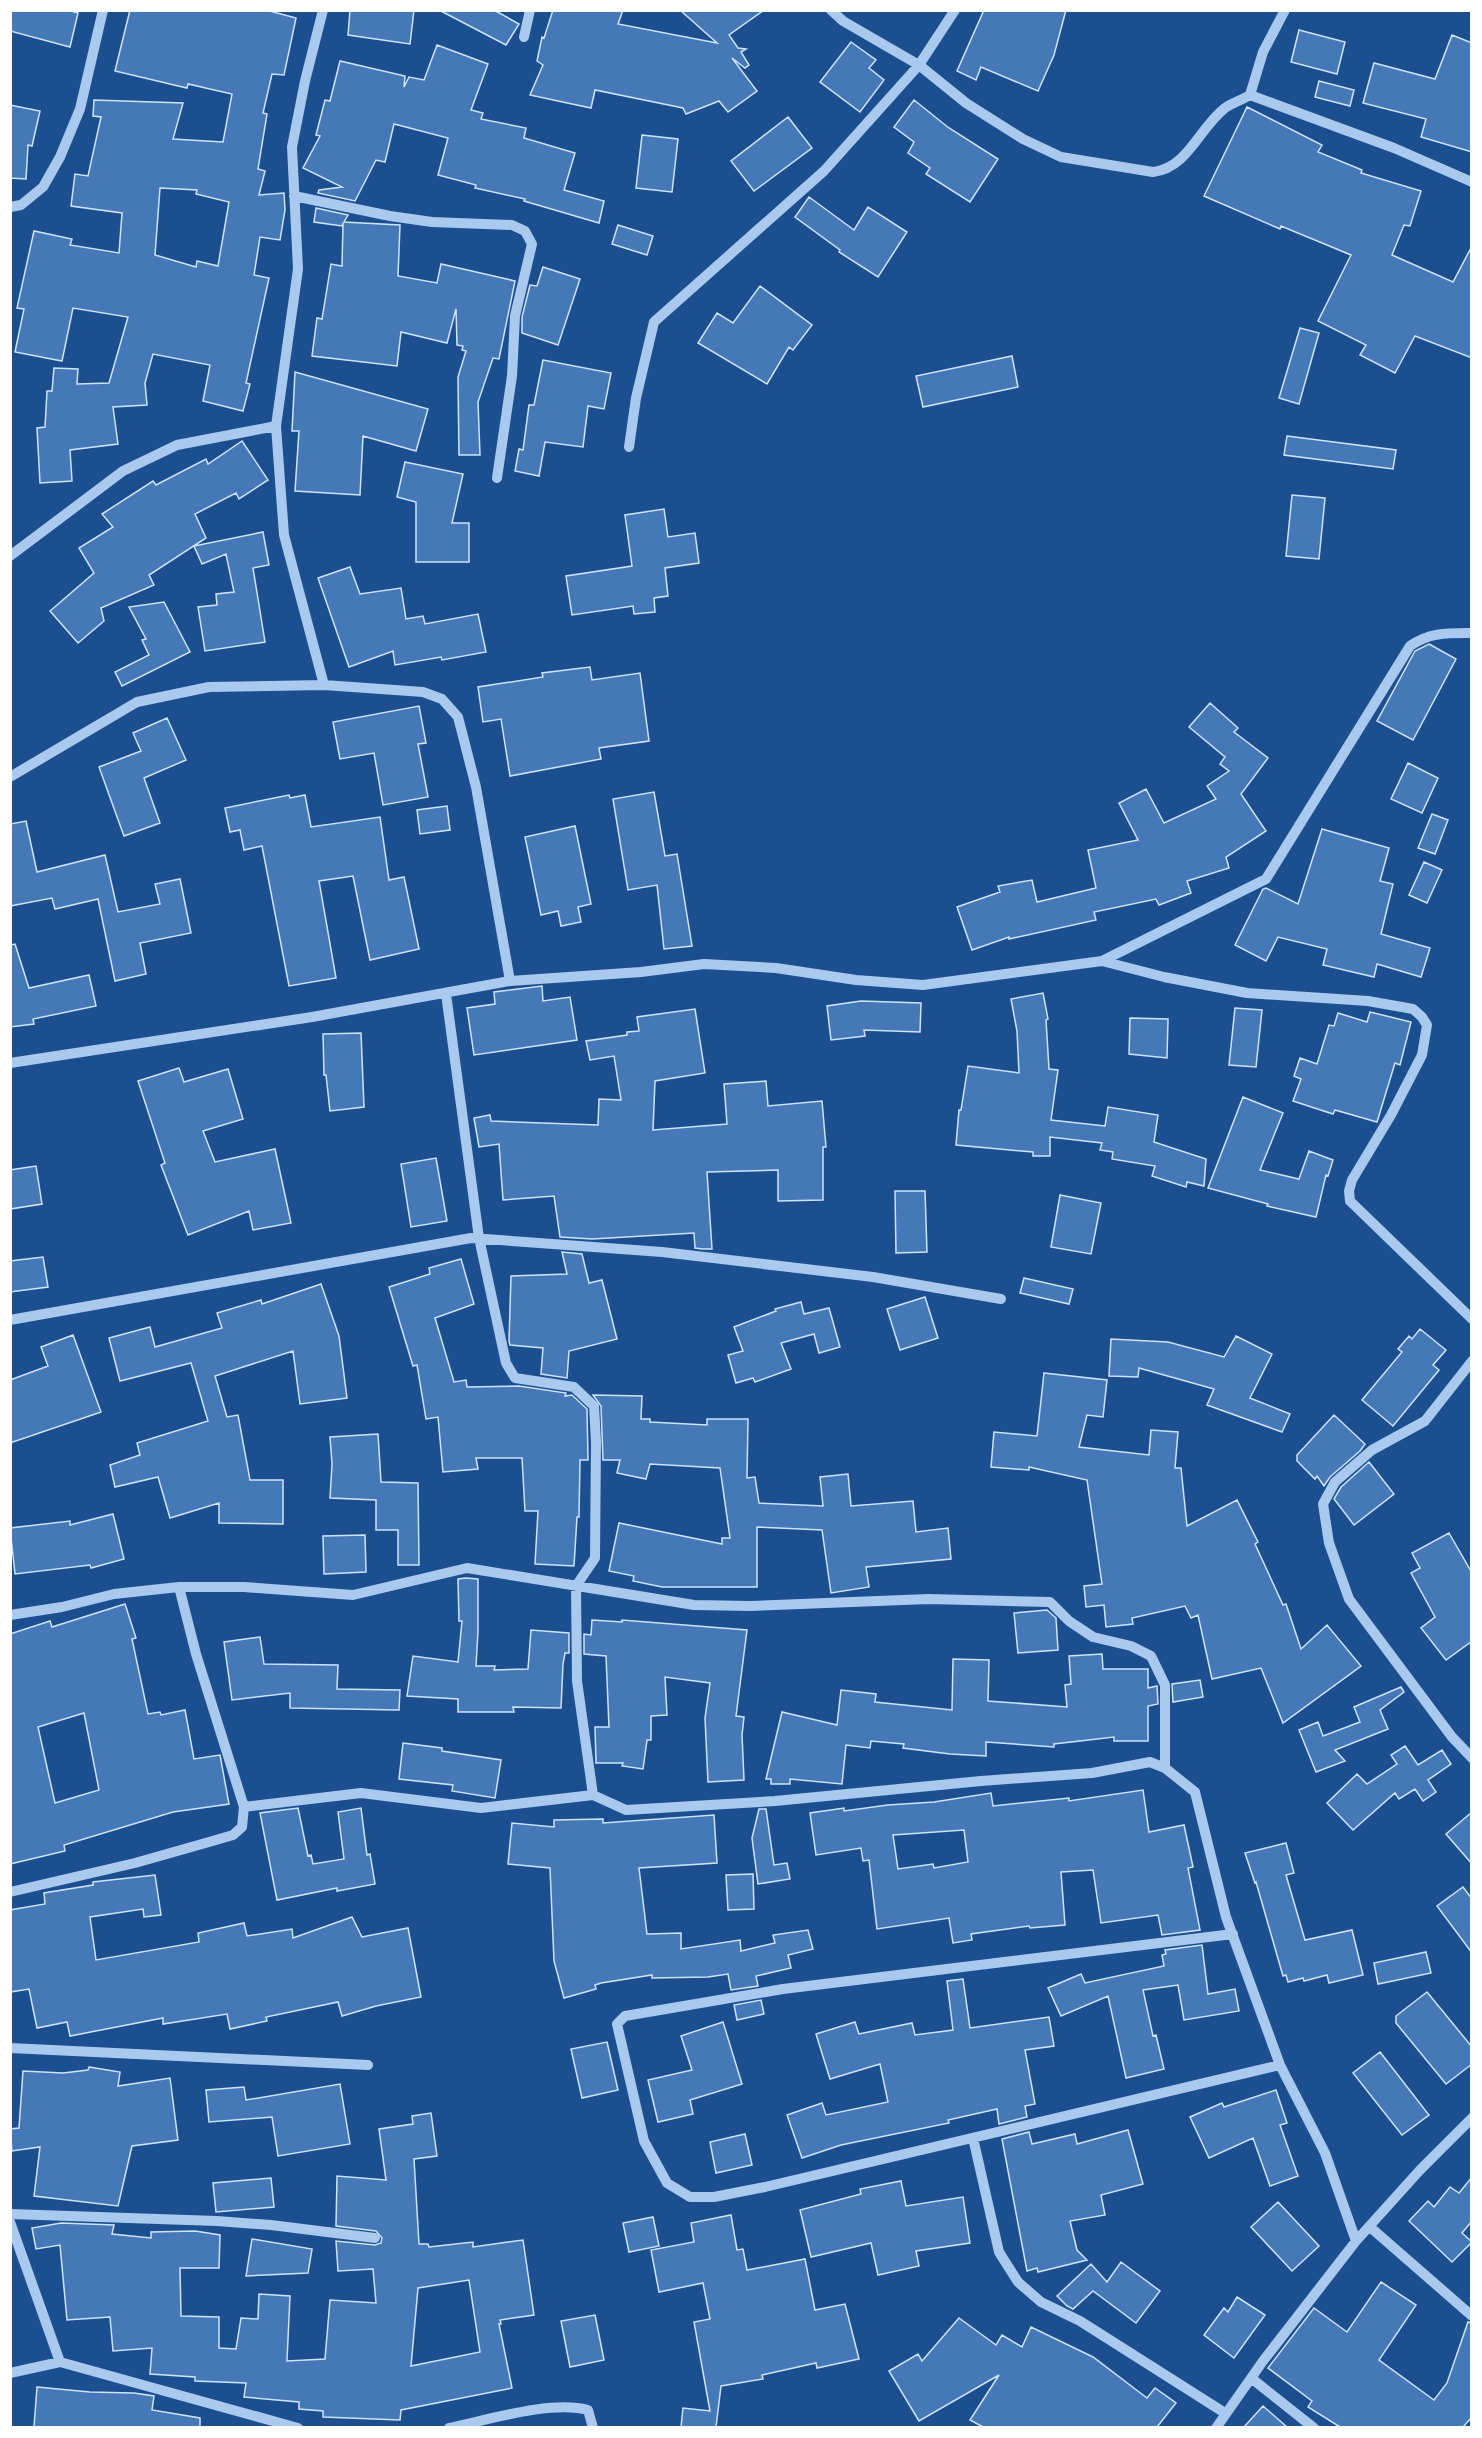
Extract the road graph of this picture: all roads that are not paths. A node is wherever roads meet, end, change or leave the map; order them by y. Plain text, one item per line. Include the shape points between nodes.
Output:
1 (103, 10) edge
2 (323, 10) edge
3 (530, 10) edge
4 (831, 10) edge
5 (955, 10) edge
6 (1285, 10) edge
7 (524, 37) dead end
8 (919, 65) junction
9 (1250, 95) junction
10 (1472, 182) edge
11 (294, 196) junction
12 (10, 207) edge
13 (276, 426) junction
14 (629, 447) dead end
15 (497, 478) dead end
16 (10, 556) edge
17 (1472, 633) edge
18 (324, 685) junction
19 (10, 777) edge
20 (1102, 961) junction
21 (510, 981) junction
22 (446, 994) junction
23 (10, 1063) edge
24 (479, 1238) junction
25 (1001, 1299) dead end
26 (1472, 1319) edge
27 (10, 1320) edge
28 (1472, 1361) edge
29 (576, 1586) junction
30 (179, 1587) junction
31 (10, 1615) edge
32 (1472, 1758) edge
33 (1165, 1768) junction
34 (593, 1795) junction
35 (244, 1807) junction
36 (10, 1892) edge
37 (1233, 1934) junction
38 (10, 2048) edge
39 (368, 2065) dead end
40 (1280, 2065) junction
41 (1472, 2118) edge
42 (973, 2138) junction
43 (10, 2214) edge
44 (10, 2222) edge
45 (1370, 2228) junction
46 (375, 2238) dead end
47 (1356, 2241) junction
48 (1472, 2316) edge
49 (60, 2362) junction
50 (10, 2373) edge
51 (1251, 2378) junction
52 (1225, 2413) junction
53 (298, 2427) edge
54 (449, 2427) edge
55 (593, 2427) edge
56 (1216, 2427) edge
57 (1314, 2427) edge

1 - 12 street via 80,109 60,157 43,187 21,205
2 - 11 street via 292,147
3 - 7 street
4 - 8 street
5 - 8 street
6 - 9 street via 1263,52
8 - 9 street via 966,103 1023,139 1061,157 1153,172 1176,164 1225,108
8 - 14 street via 824,171 654,322
9 - 10 street via 1394,148
11 - 13 street via 298,270
11 - 15 street via 390,216 513,225 525,231 532,244 515,316 512,376
13 - 16 street via 177,446 123,471
13 - 18 street via 284,535
17 - 20 street via 1422,637 1410,645 1266,879
18 - 19 street via 209,687 137,702
18 - 21 street via 423,692 442,699 458,717 476,787
20 - 21 street via 923,985 704,964
20 - 26 street via 1247,993 1368,1001 1413,1009 1422,1017 1426,1025 1422,1055 1352,1180 1350,1201
21 - 22 street
22 - 23 street
22 - 24 street
24 - 25 street via 662,1252 873,1277
24 - 27 street
24 - 29 street via 506,1364 515,1378 574,1387 594,1406 595,1558
28 - 32 street via 1425,1421 1372,1450 1335,1482 1323,1504 1329,1543 1349,1599
29 - 30 street via 466,1568 353,1595
29 - 33 street via 694,1605 929,1599 1050,1602 1068,1622 1093,1637 1131,1646 1152,1656 1165,1685
29 - 34 street via 577,1681
30 - 31 street via 114,1594
30 - 35 street
33 - 34 street via 1150,1762 1092,1773 775,1802 626,1810
33 - 37 street via 1195,1792
34 - 35 street via 481,1808 361,1793
35 - 36 street via 242,1827 232,1835
37 - 40 street
37 - 42 street via 783,1989 625,2016 616,2024 644,2141 667,2184 690,2197 714,2197 765,2187
38 - 39 street
40 - 42 street
40 - 47 street via 1324,2153
41 - 45 street
42 - 52 street via 999,2252 1018,2282 1041,2302 1080,2321
43 - 46 street via 217,2221
44 - 49 street
45 - 47 street
45 - 48 street
47 - 51 street
49 - 50 street
49 - 53 street
51 - 52 street
51 - 57 street
52 - 56 street
54 - 55 street via 573,2406 588,2410

